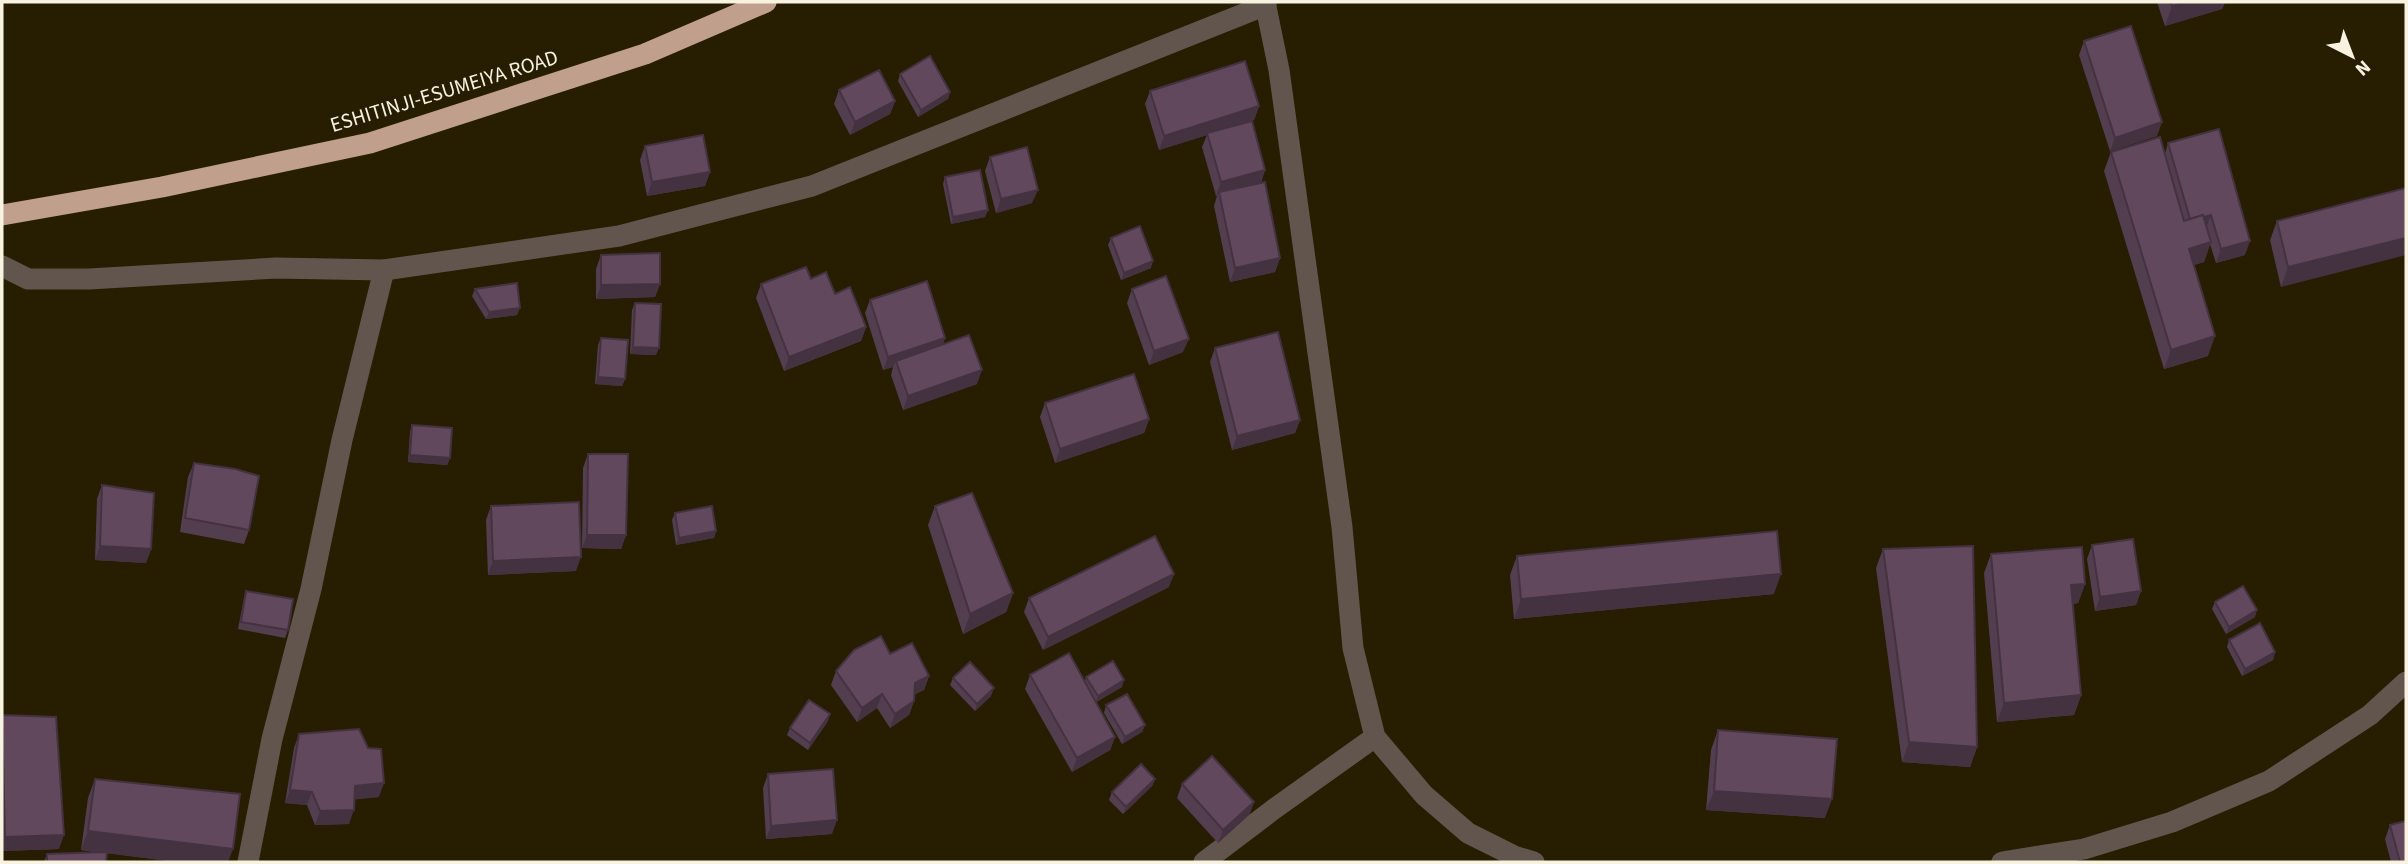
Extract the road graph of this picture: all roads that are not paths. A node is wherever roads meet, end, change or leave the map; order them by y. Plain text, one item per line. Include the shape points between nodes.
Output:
1 (766, 2) edge
2 (1265, 4) edge
3 (2, 215) edge
4 (2, 266) edge
5 (384, 270) junction
6 (2406, 682) edge
7 (1375, 737) junction
8 (248, 862) edge
9 (1205, 862) edge
10 (1534, 862) edge
11 (2002, 862) edge

1 - 3 highway, ESHITINJI-ESUMEIYA ROAD via 645,54 370,143
2 - 5 street via 812,187 618,236
2 - 7 street via 1279,70 1342,527 1353,648
4 - 5 street via 28,279 276,268
5 - 8 street via 272,739
6 - 11 street via 2370,715 2269,781 2172,822 2084,849
7 - 9 street
7 - 10 street via 1424,795 1468,833

